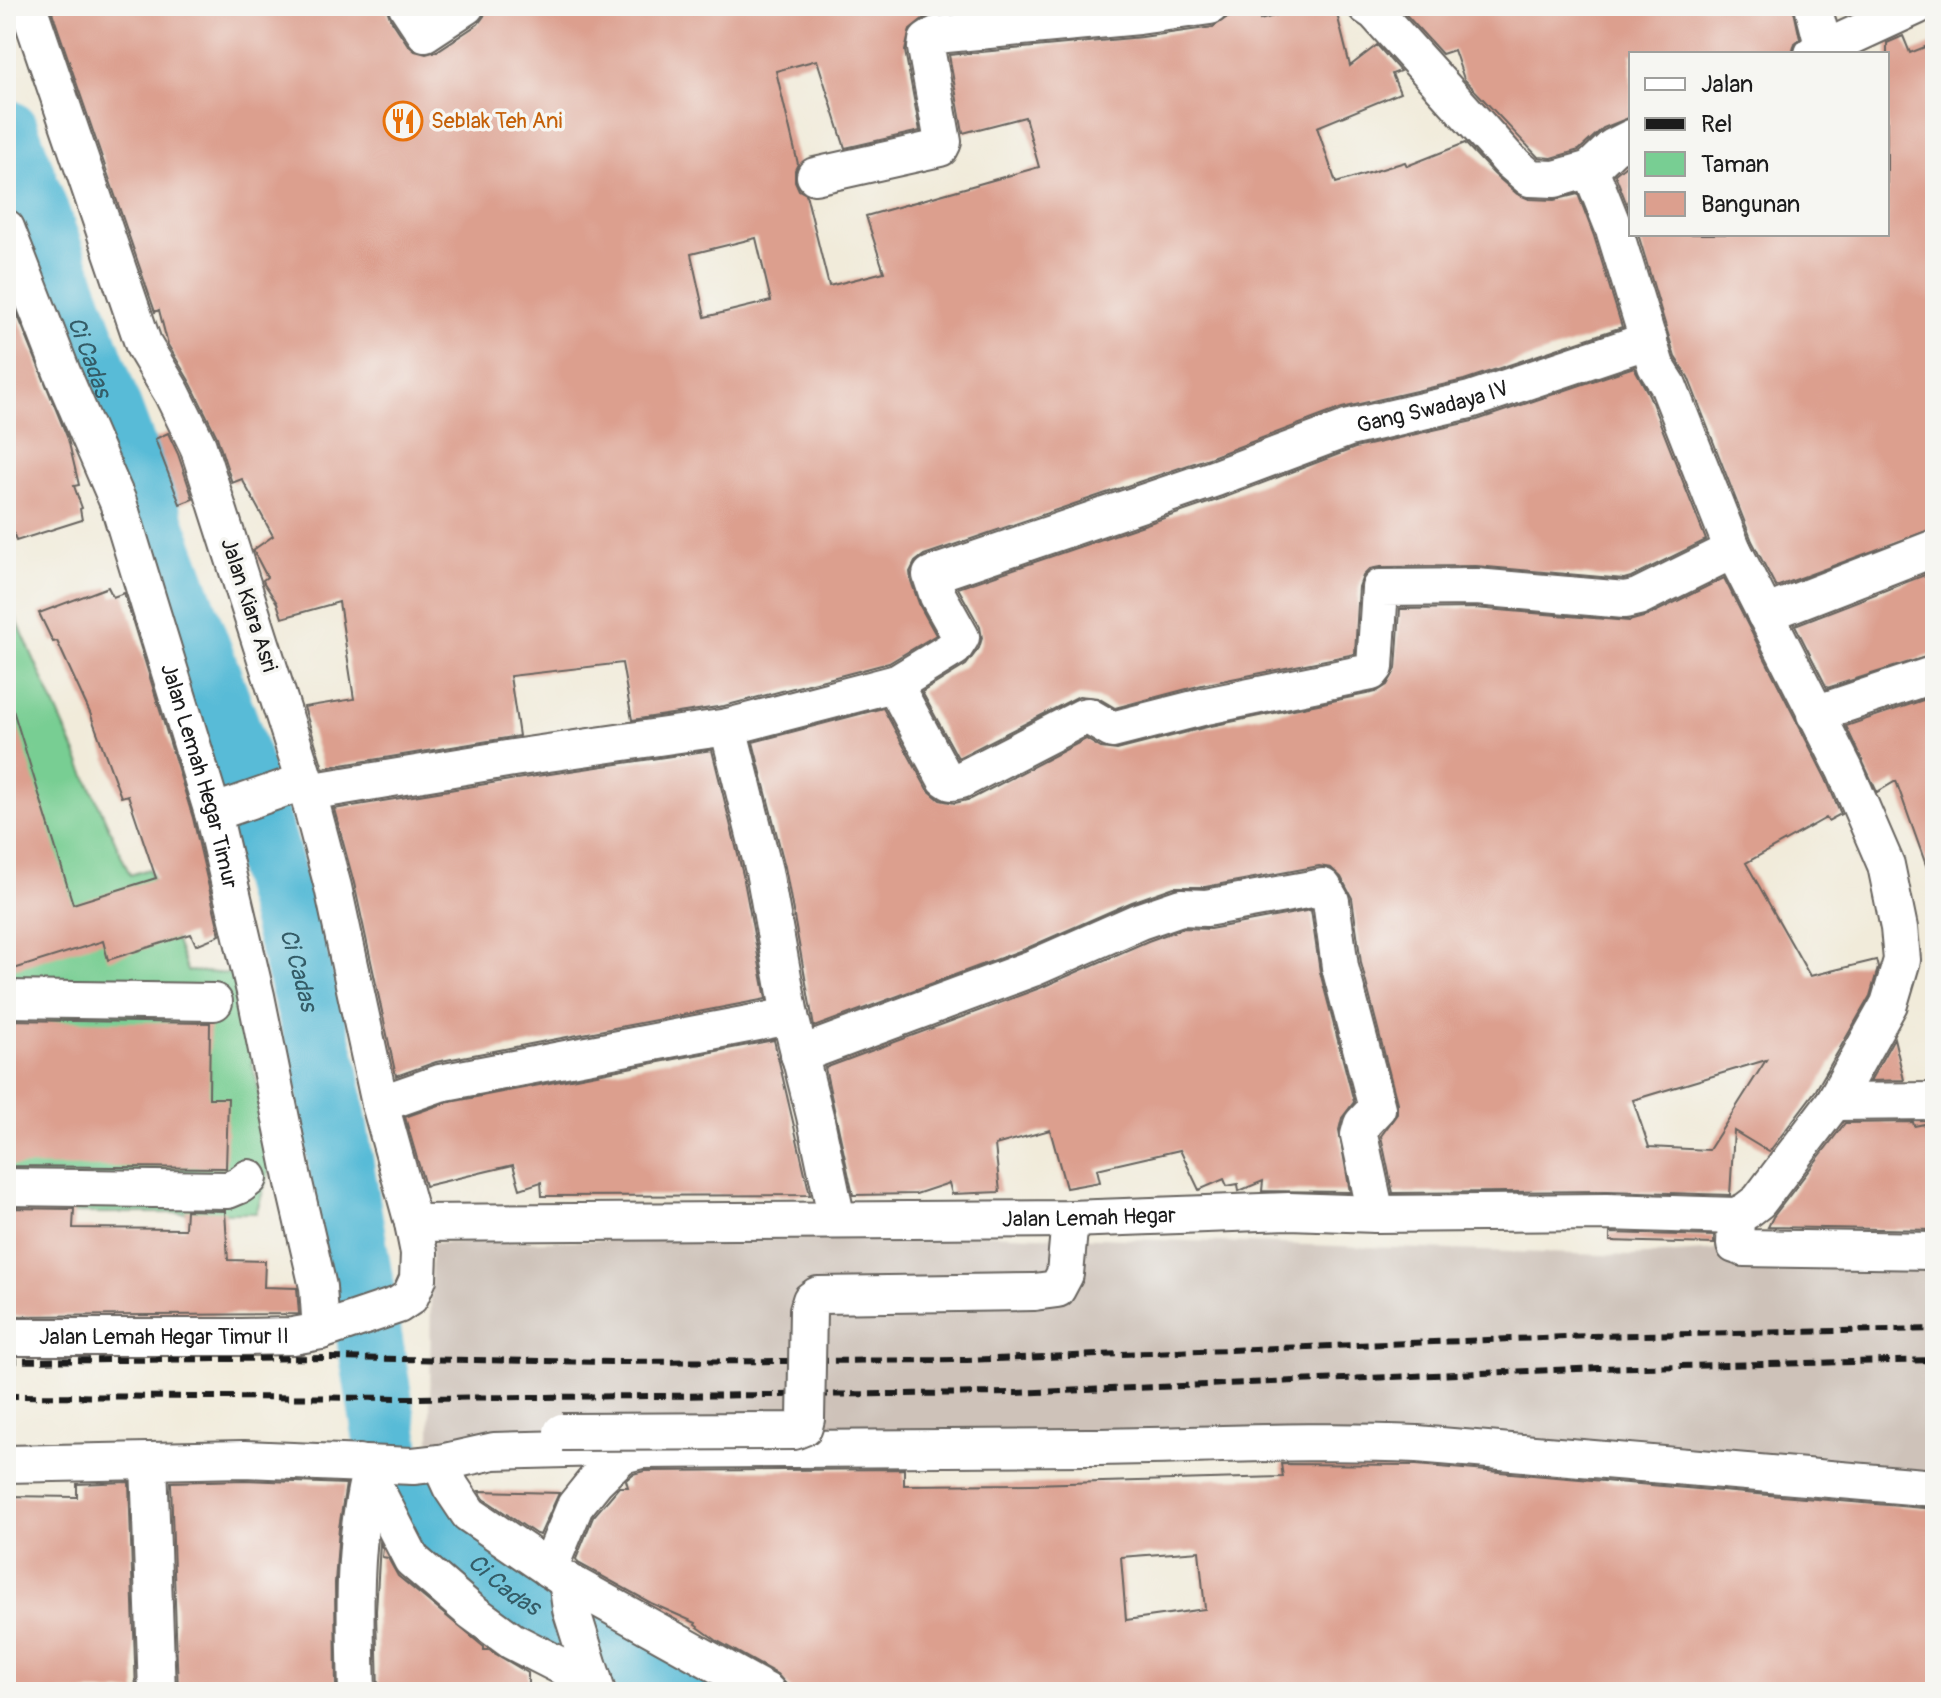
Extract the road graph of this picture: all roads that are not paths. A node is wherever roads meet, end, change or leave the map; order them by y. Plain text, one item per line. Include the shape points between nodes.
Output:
1 (28, 6) edge
2 (407, 6) edge
3 (466, 6) edge
4 (1210, 6) edge
5 (1366, 6) edge
6 (1813, 6) edge
7 (1917, 6) edge
8 (1818, 52) edge
9 (1629, 139) edge
10 (1590, 169) junction
11 (815, 176) dead end
12 (6, 228) edge
13 (1649, 340) junction
14 (1935, 548) edge
15 (1733, 550) junction
16 (1765, 614) junction
17 (1935, 674) edge
18 (894, 684) junction
19 (1815, 714) junction
20 (728, 727) junction
21 (298, 787) junction
22 (217, 811) junction
23 (6, 999) edge
24 (214, 1002) dead end
25 (790, 1016) junction
26 (799, 1055) junction
27 (1935, 1101) edge
28 (1834, 1102) junction
29 (380, 1104) junction
30 (249, 1178) dead end
31 (6, 1187) edge
32 (1748, 1208) junction
33 (1376, 1214) junction
34 (1070, 1219) junction
35 (837, 1220) junction
36 (413, 1223) junction
37 (1935, 1251) edge
38 (398, 1305) joint
39 (327, 1329) junction
40 (6, 1337) edge
41 (494, 1451) junction
42 (622, 1455) junction
43 (149, 1462) junction
44 (6, 1464) edge
45 (426, 1464) junction
46 (365, 1467) junction
47 (1935, 1488) edge
48 (562, 1587) junction
49 (593, 1678) edge
50 (157, 1692) edge
51 (357, 1692) edge
52 (767, 1692) edge

1 - 21 street, Jalan Kiara Asri via 144,346 198,446
2 - 3 street via 425,33
4 - 11 street via 936,35 926,48 940,148
5 - 10 street via 1520,171 1530,178 1555,179
6 - 8 street
7 - 8 street
9 - 10 street
10 - 13 street
12 - 22 street, Jalan Lemah Hegar Timur via 118,502
13 - 15 street
13 - 18 street, Gang Swadaya IV via 1470,400 1349,428 931,575 961,637 954,648
14 - 16 street
15 - 16 street
15 - 18 street via 1625,600 1476,587 1380,588 1371,672 1112,730 1088,716 951,782
16 - 19 street
17 - 19 street
18 - 20 street
19 - 28 street via 1886,865 1902,960 1889,1004
20 - 21 street
20 - 25 street via 764,871
21 - 22 street
21 - 29 street, Jalan Kiara Asri via 336,901
22 - 39 street, Jalan Lemah Hegar Timur
23 - 24 street
25 - 26 street
25 - 29 street via 440,1083
26 - 33 street via 1181,907 1206,908 1323,887 1331,901 1340,967 1377,1108 1359,1135
26 - 35 street
27 - 28 street
28 - 32 street
29 - 36 street, Jalan Kiara Asri
30 - 31 street via 228,1190
32 - 33 street, Jalan Lemah Hegar
32 - 37 street via 1735,1245 1744,1248
33 - 34 street, Jalan Lemah Hegar via 1289,1211
34 - 35 street, Jalan Lemah Hegar
34 - 41 street, bridge via 1065,1274 1057,1289 818,1295 811,1300 804,1427 501,1434
35 - 36 street, Jalan Lemah Hegar
36 - 38 street, Jalan Kiara Asri via 418,1279 410,1297
38 - 39 street, Jalan Lemah Hegar Timur II
39 - 40 street, Jalan Lemah Hegar Timur II via 253,1337
41 - 42 street via 610,1448
41 - 45 street
42 - 47 street via 641,1450 1346,1441
42 - 48 street via 575,1506
43 - 44 street
43 - 46 street via 244,1459
43 - 50 street
45 - 46 street
45 - 48 street via 469,1514
46 - 49 street via 412,1560 512,1641
46 - 51 street via 355,1597
48 - 49 street
48 - 52 street

